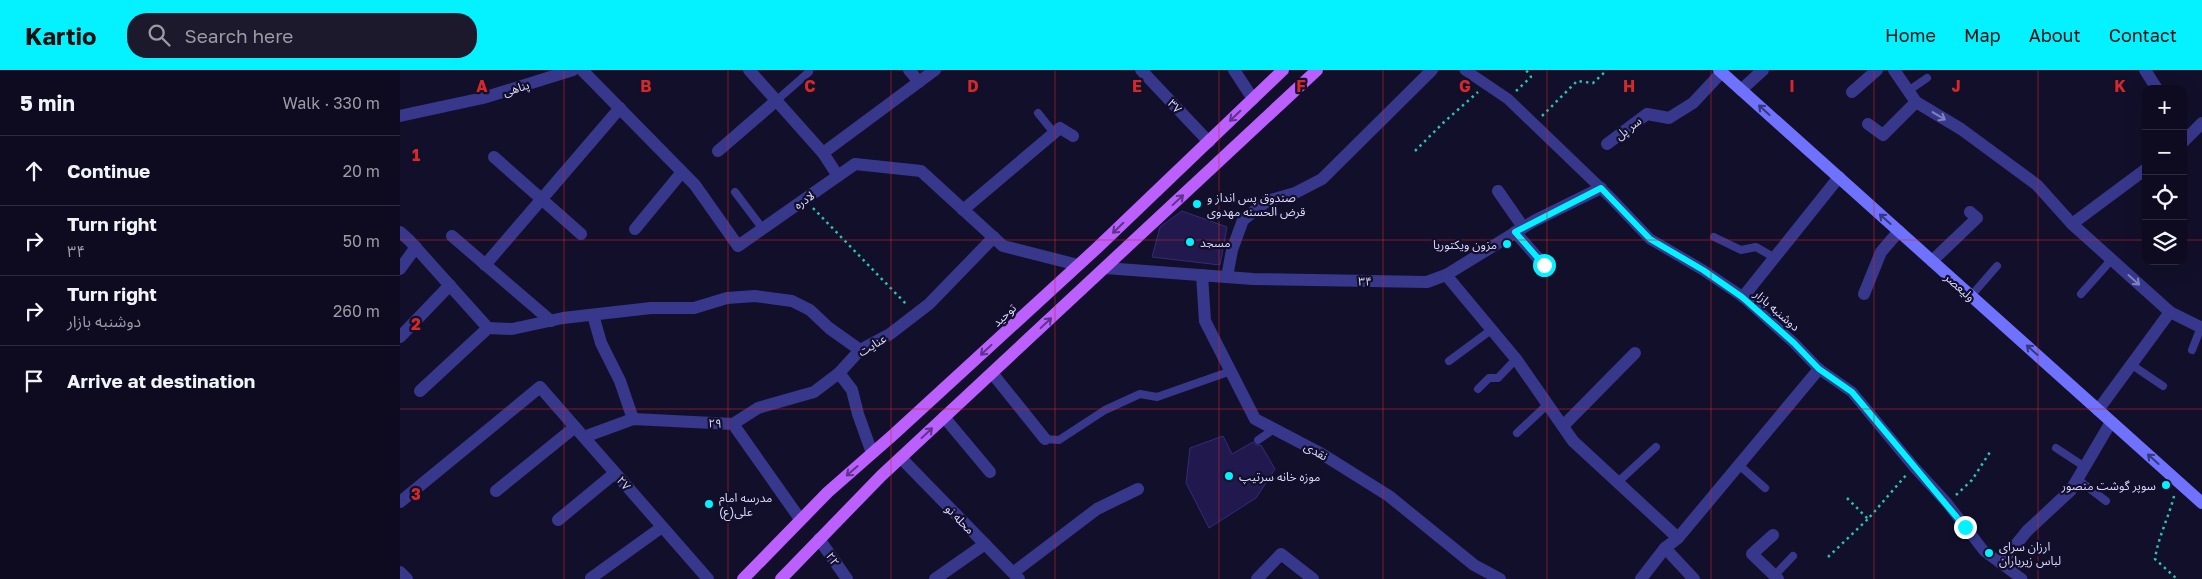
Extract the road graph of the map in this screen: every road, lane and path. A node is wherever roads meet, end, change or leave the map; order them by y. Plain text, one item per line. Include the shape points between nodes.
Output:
1 (573, 70) edge
2 (582, 70) edge
3 (749, 70) edge
4 (909, 70) edge
5 (935, 70) edge
6 (1141, 70) edge
7 (1234, 70) edge
8 (1283, 70) edge
9 (1317, 70) edge
10 (1432, 70) edge
11 (1466, 70) edge
12 (1526, 70) edge
13 (1607, 70) edge
14 (1763, 70) edge
15 (1877, 70) edge
16 (1894, 70) edge
17 (2145, 70) edge
18 (1720, 71) edge
19 (809, 72) dead end
20 (1927, 78) dead end
21 (919, 82) junction
22 (1487, 84) junction
23 (2154, 85) edge
24 (1741, 90) junction
25 (1908, 91) junction
26 (1852, 92) dead end
27 (1253, 99) junction
28 (777, 100) junction
29 (1508, 100) junction
30 (1916, 102) junction
31 (620, 108) junction
32 (1038, 113) dead end
33 (400, 116) edge
34 (2202, 123) edge
35 (1533, 124) junction
36 (1868, 124) dead end
37 (1054, 134) junction
38 (2187, 134) edge
39 (1073, 136) dead end
40 (1209, 142) junction
41 (1607, 144) dead end
42 (1415, 151) dead end
43 (718, 152) dead end
44 (823, 154) junction
45 (494, 157) dead end
46 (682, 172) junction
47 (2142, 172) edge
48 (838, 176) junction
49 (1839, 177) junction
50 (1601, 188) junction
51 (1498, 191) dead end
52 (735, 192) dead end
53 (542, 199) junction
54 (805, 200) junction
55 (963, 210) junction
56 (1970, 212) dead end
57 (2072, 224) junction
58 (635, 229) dead end
59 (763, 229) junction
60 (1519, 230) junction
61 (400, 232) edge
62 (1899, 232) junction
63 (581, 234) dead end
64 (452, 236) dead end
65 (1714, 237) dead end
66 (994, 238) junction
67 (416, 247) junction
68 (1774, 258) junction
69 (2112, 260) junction
70 (1932, 261) junction
71 (485, 265) junction
72 (1078, 265) junction
73 (1544, 265) dead end
74 (1997, 266) dead end
75 (1105, 268) junction
76 (400, 270) edge
77 (1446, 274) junction
78 (1202, 275) junction
79 (1227, 277) junction
80 (450, 285) junction
81 (1864, 294) dead end
82 (2081, 294) dead end
83 (1971, 296) junction
84 (1742, 297) junction
85 (2170, 312) junction
86 (916, 314) junction
87 (593, 315) junction
88 (550, 321) junction
89 (1012, 326) junction
90 (488, 328) junction
91 (2201, 328) edge
92 (1492, 330) junction
93 (400, 337) edge
94 (1026, 341) junction
95 (860, 350) junction
96 (2192, 350) dead end
97 (1635, 354) dead end
98 (1516, 359) junction
99 (1449, 361) dead end
100 (2132, 365) junction
101 (1819, 369) junction
102 (1231, 371) junction
103 (839, 373) junction
104 (992, 373) junction
105 (2163, 386) dead end
106 (1478, 389) dead end
107 (420, 391) dead end
108 (1548, 404) junction
109 (2098, 410) junction
110 (944, 417) junction
111 (633, 419) junction
112 (2111, 422) junction
113 (733, 424) junction
114 (1563, 426) junction
115 (575, 427) junction
116 (1274, 429) junction
117 (1517, 433) dead end
118 (584, 437) junction
119 (1046, 439) joint
120 (1258, 440) dead end
121 (1656, 447) dead end
122 (2056, 448) dead end
123 (1990, 452) dead end
124 (872, 453) junction
125 (901, 458) junction
126 (1739, 465) junction
127 (1914, 467) junction
128 (2085, 467) junction
129 (990, 472) dead end
130 (616, 474) junction
131 (2077, 479) junction
132 (2178, 481) junction
133 (1618, 482) junction
134 (1765, 488) dead end
135 (1138, 489) dead end
136 (496, 491) dead end
137 (1847, 498) dead end
138 (2106, 501) dead end
139 (400, 502) edge
140 (1948, 503) junction
141 (2202, 503) edge
142 (800, 519) junction
143 (1868, 519) junction
144 (558, 520) dead end
145 (662, 527) junction
146 (1773, 535) dead end
147 (1678, 538) junction
148 (819, 539) junction
149 (985, 544) junction
150 (1665, 548) junction
151 (1794, 556) dead end
152 (1828, 557) dead end
153 (2001, 563) junction
154 (400, 572) edge
155 (1479, 574) edge
156 (1017, 576) edge
157 (1776, 577) edge
158 (591, 578) edge
159 (407, 579) edge
160 (708, 579) edge
161 (743, 579) edge
162 (781, 579) edge
163 (847, 579) edge
164 (935, 579) edge
165 (1256, 579) edge
166 (1313, 579) edge
167 (1500, 579) edge
168 (1641, 579) edge
169 (1694, 579) edge
170 (2022, 579) edge
171 (2177, 579) edge

1 - 33 street, پناهی via 483,98
2 - 31 street, لادره
3 - 28 street
4 - 21 street
5 - 21 street
6 - 40 street, ۳۷
7 - 27 street
8 - 27 main road, توحید
75 -> 9 main road
10 - 79 street via 1322,179 1295,193 1267,201 1243,220
11 - 22 street, دوشنبه بازار
12 - 29 path via 1531,77
13 - 35 path via 1592,83 1576,81
14 - 24 street
15 - 26 street
16 - 25 street
17 - 23 street
18 - 24 main road, ولیعصر
18 - 41 street, سر پل via 1693,103 1669,118 1648,114
19 - 28 lane
20 - 25 lane
21 - 44 street
22 - 29 street, دوشنبه بازار
22 - 42 path
49 -> 24 main road, ولیعصر
25 - 30 street
27 -> 40 main road, توحید
28 - 43 street
28 - 44 street
29 - 35 street, دوشنبه بازار
30 - 36 street via 1883,135
30 -> 57 street via 1961,129 2038,185
31 - 46 street, لادره
31 - 53 street
32 - 37 lane
34 - 38 street
35 - 50 street, دوشنبه بازار
37 - 39 street via 1060,128
37 - 55 street
40 -> 72 main road, توحید
44 - 48 street
45 - 53 street
46 - 58 street
46 - 59 street, لادره via 695,185 738,246
47 - 57 street
48 - 54 street, لادره
48 - 55 street, لادره via 855,164 921,172
62 -> 49 main road, ولیعصر
49 - 68 street
50 - 60 street, ۳۴
50 - 84 street, دوشنبه بازار via 1650,239
51 - 60 street
52 - 59 lane
53 - 63 street
53 - 71 street
54 - 59 street, لادره
54 - 86 path
55 - 66 street, لادره
56 - 70 street via 1977,218
57 - 69 street
60 - 73 street
60 - 77 street, ۳۴
61 - 67 street
62 - 70 main road, ولیعصر
62 - 81 street via 1881,252
64 - 71 street
65 - 68 lane via 1741,250 1756,247
66 - 72 street, لادره via 1003,246
66 - 86 street, عنایت
67 - 76 street
67 - 80 street
68 - 84 street
69 - 82 lane
69 -> 85 street
70 - 83 main road, ولیعصر
71 - 88 street
72 - 89 main road, توحید
74 - 83 lane
75 - 78 street, ۳۴
94 -> 75 main road
77 - 79 street, ۳۴ via 1427,282
77 - 92 street
78 - 79 street, ۳۴
78 - 102 street, نقدی via 1205,321
80 - 90 street
80 - 93 street
109 -> 83 main road, ولیعصر
84 - 101 street, دوشنبه بازار
85 - 91 street
85 - 100 street
86 - 95 street, عنایت via 890,334
87 - 88 street
87 - 95 street via 651,308 694,308 727,298 755,296 792,302 810,310
87 - 111 street via 601,343
88 - 90 street via 512,329
89 - 94 main road
89 -> 124 main road, توحید
90 - 107 street
91 - 96 lane
92 - 98 street
92 - 99 lane
94 - 104 main road
95 - 103 street, عنایت
97 - 114 street
98 - 106 lane via 1498,378 1489,378
98 - 108 street
100 - 105 lane
100 - 109 street
101 - 126 street
101 - 127 street, دوشنبه بازار via 1852,392
102 - 116 street, نقدی via 1255,419
102 - 119 lane via 1157,397 1140,394 1105,410 1059,440
103 - 113 street, عنایت via 814,392 758,408
103 - 124 street via 852,390
104 - 110 main road
104 - 119 street
108 - 114 street
108 - 117 lane
109 - 112 main road, ولیعصر
125 -> 110 main road
110 - 129 street
111 - 113 street, ۲۹
111 - 118 street, ۲۹
112 - 128 street
132 -> 112 main road, ولیعصر
113 - 142 street, ۲۹
114 - 133 street via 1573,441
115 - 118 street, ۲۷
115 - 136 street
115 - 139 street, ۲۷ via 540,387
116 - 120 lane
116 - 155 street, نقدی via 1322,454 1389,496 1474,564
118 - 130 street, ۲۷
121 - 133 lane
122 - 128 lane
123 - 140 path via 1972,480
124 -> 142 main road, توحید
125 - 148 main road
125 - 149 street, محله نو
126 - 134 lane
126 - 147 street
127 - 140 street, دوشنبه بازار
127 - 143 path
128 - 131 street
130 - 144 street
130 - 145 street, ۲۷
131 - 138 lane
131 - 153 street
132 - 141 main road, ولیعصر
132 - 171 path via 2156,559
133 - 147 street
135 - 156 street via 1097,509
137 - 143 path
140 - 153 street, دوشنبه بازار via 1984,551
142 - 161 main road, توحید
143 - 152 path
145 - 158 street
145 - 160 street, ۲۷
146 - 157 street via 1752,554
147 - 150 street
148 - 162 main road
148 - 163 street, ۲۲
149 - 156 street, محله نو
149 - 164 street
150 - 168 street
150 - 169 street
151 - 157 lane
153 - 170 street, دوشنبه بازار
154 - 159 street
155 - 167 street, نقدی
165 - 166 street via 1281,554

